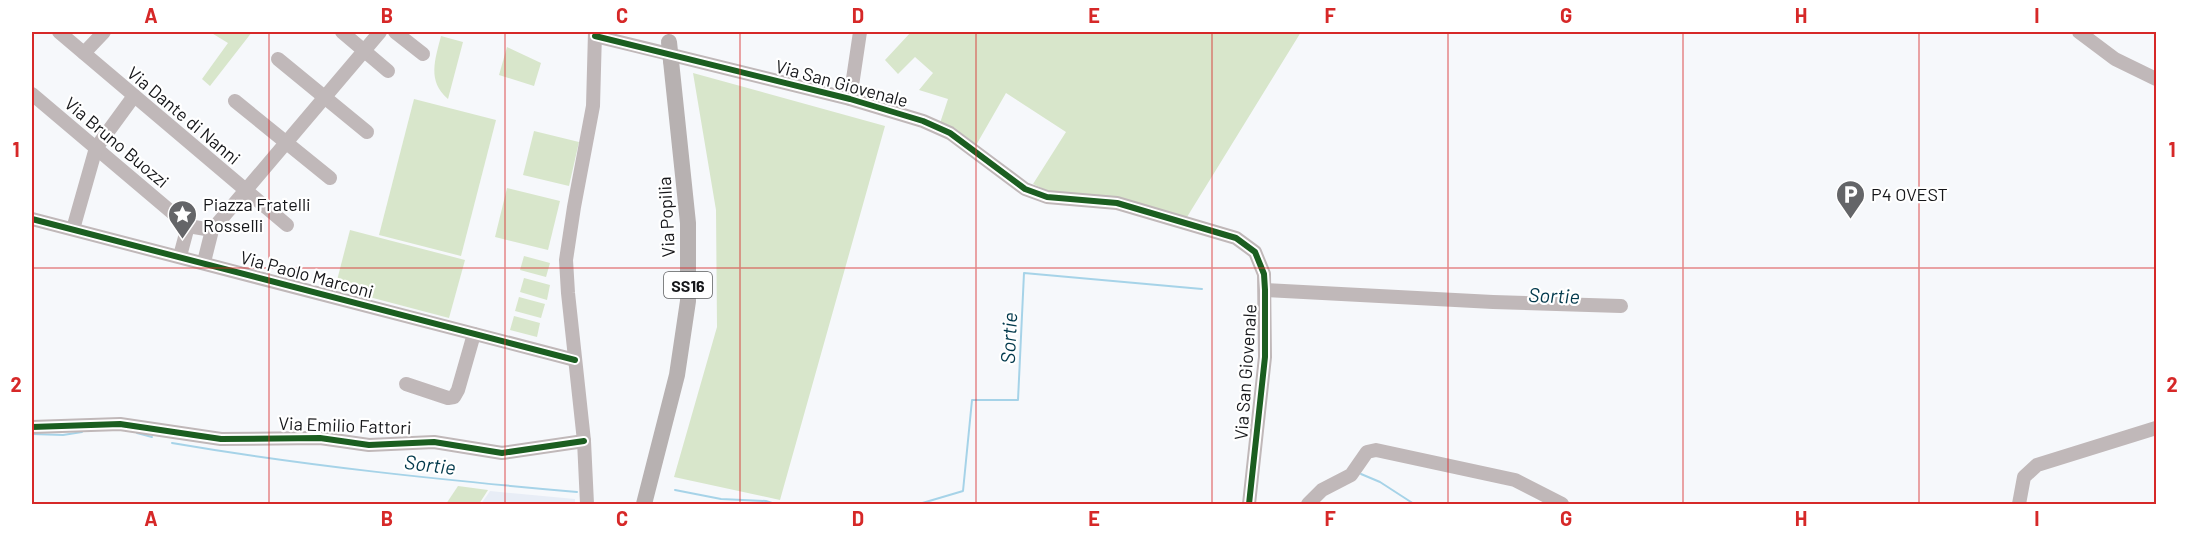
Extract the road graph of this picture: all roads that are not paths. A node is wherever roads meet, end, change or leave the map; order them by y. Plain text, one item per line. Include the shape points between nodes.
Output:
1 (59, 32) edge
2 (104, 32) edge
3 (342, 32) edge
4 (380, 32) edge
5 (395, 32) edge
6 (860, 32) edge
7 (2079, 32) edge
8 (595, 34) edge
9 (670, 49) edge
10 (364, 51) junction
11 (84, 53) junction
12 (423, 54) dead end
13 (278, 58) dead end
14 (388, 71) dead end
15 (2157, 79) edge
16 (32, 94) edge
17 (134, 96) junction
18 (326, 97) junction
19 (850, 99) junction
20 (235, 101) dead end
21 (367, 132) dead end
22 (286, 142) junction
23 (96, 148) junction
24 (330, 178) dead end
25 (246, 190) junction
26 (32, 219) edge
27 (287, 225) dead end
28 (188, 226) junction
29 (73, 229) junction
30 (212, 230) junction
31 (180, 256) junction
32 (204, 262) junction
33 (1265, 290) junction
34 (1622, 306) dead end
35 (474, 334) junction
36 (575, 360) junction
37 (406, 384) dead end
38 (32, 427) edge
39 (2157, 428) edge
40 (584, 441) junction
41 (587, 504) edge
42 (644, 504) edge
43 (1249, 504) edge
44 (1308, 504) edge
45 (1562, 504) edge
46 (2019, 504) edge

1 - 11 street, Via Dante di Nanni
2 - 11 street
3 - 10 street
4 - 10 street
5 - 12 street
6 - 19 street
7 - 15 street via 2115,59
8 - 9 street, Via San Giovenale
8 - 36 street via 593,106 566,260
9 - 19 street, Via San Giovenale
9 - 42 main road, Via Popilia / SS16 via 688,223 688,301 677,375
10 - 14 street
10 - 18 street
11 - 17 street, Via Dante di Nanni
13 - 18 street
16 - 23 street, Via Bruno Buozzi
17 - 23 street
17 - 25 street, Via Dante di Nanni
18 - 21 street
18 - 22 street
19 - 33 street, Via San Giovenale via 950,133 1025,189 1047,197 1117,203 1236,238 1256,252
20 - 22 street
22 - 24 street
22 - 25 street
23 - 28 street, Via Bruno Buozzi
23 - 29 street
25 - 27 street, Via Dante di Nanni
25 - 30 street
26 - 29 street, Via Paolo Marconi
28 - 30 street
28 - 31 street
29 - 31 street, Via Paolo Marconi
30 - 32 street
31 - 32 street, Via Paolo Marconi
32 - 35 street, Via Paolo Marconi
33 - 34 street, Via San Giovenale
33 - 43 street, Via San Giovenale via 1265,357
35 - 36 street, Via Paolo Marconi
35 - 37 street via 454,397
36 - 40 street
38 - 40 street, Via Emilio Fattori via 120,424 221,439 320,438 369,445 434,442 502,453
39 - 46 street via 2037,465 2024,477
40 - 41 street
44 - 45 street via 1322,490 1351,475 1367,452 1376,450 1515,480

